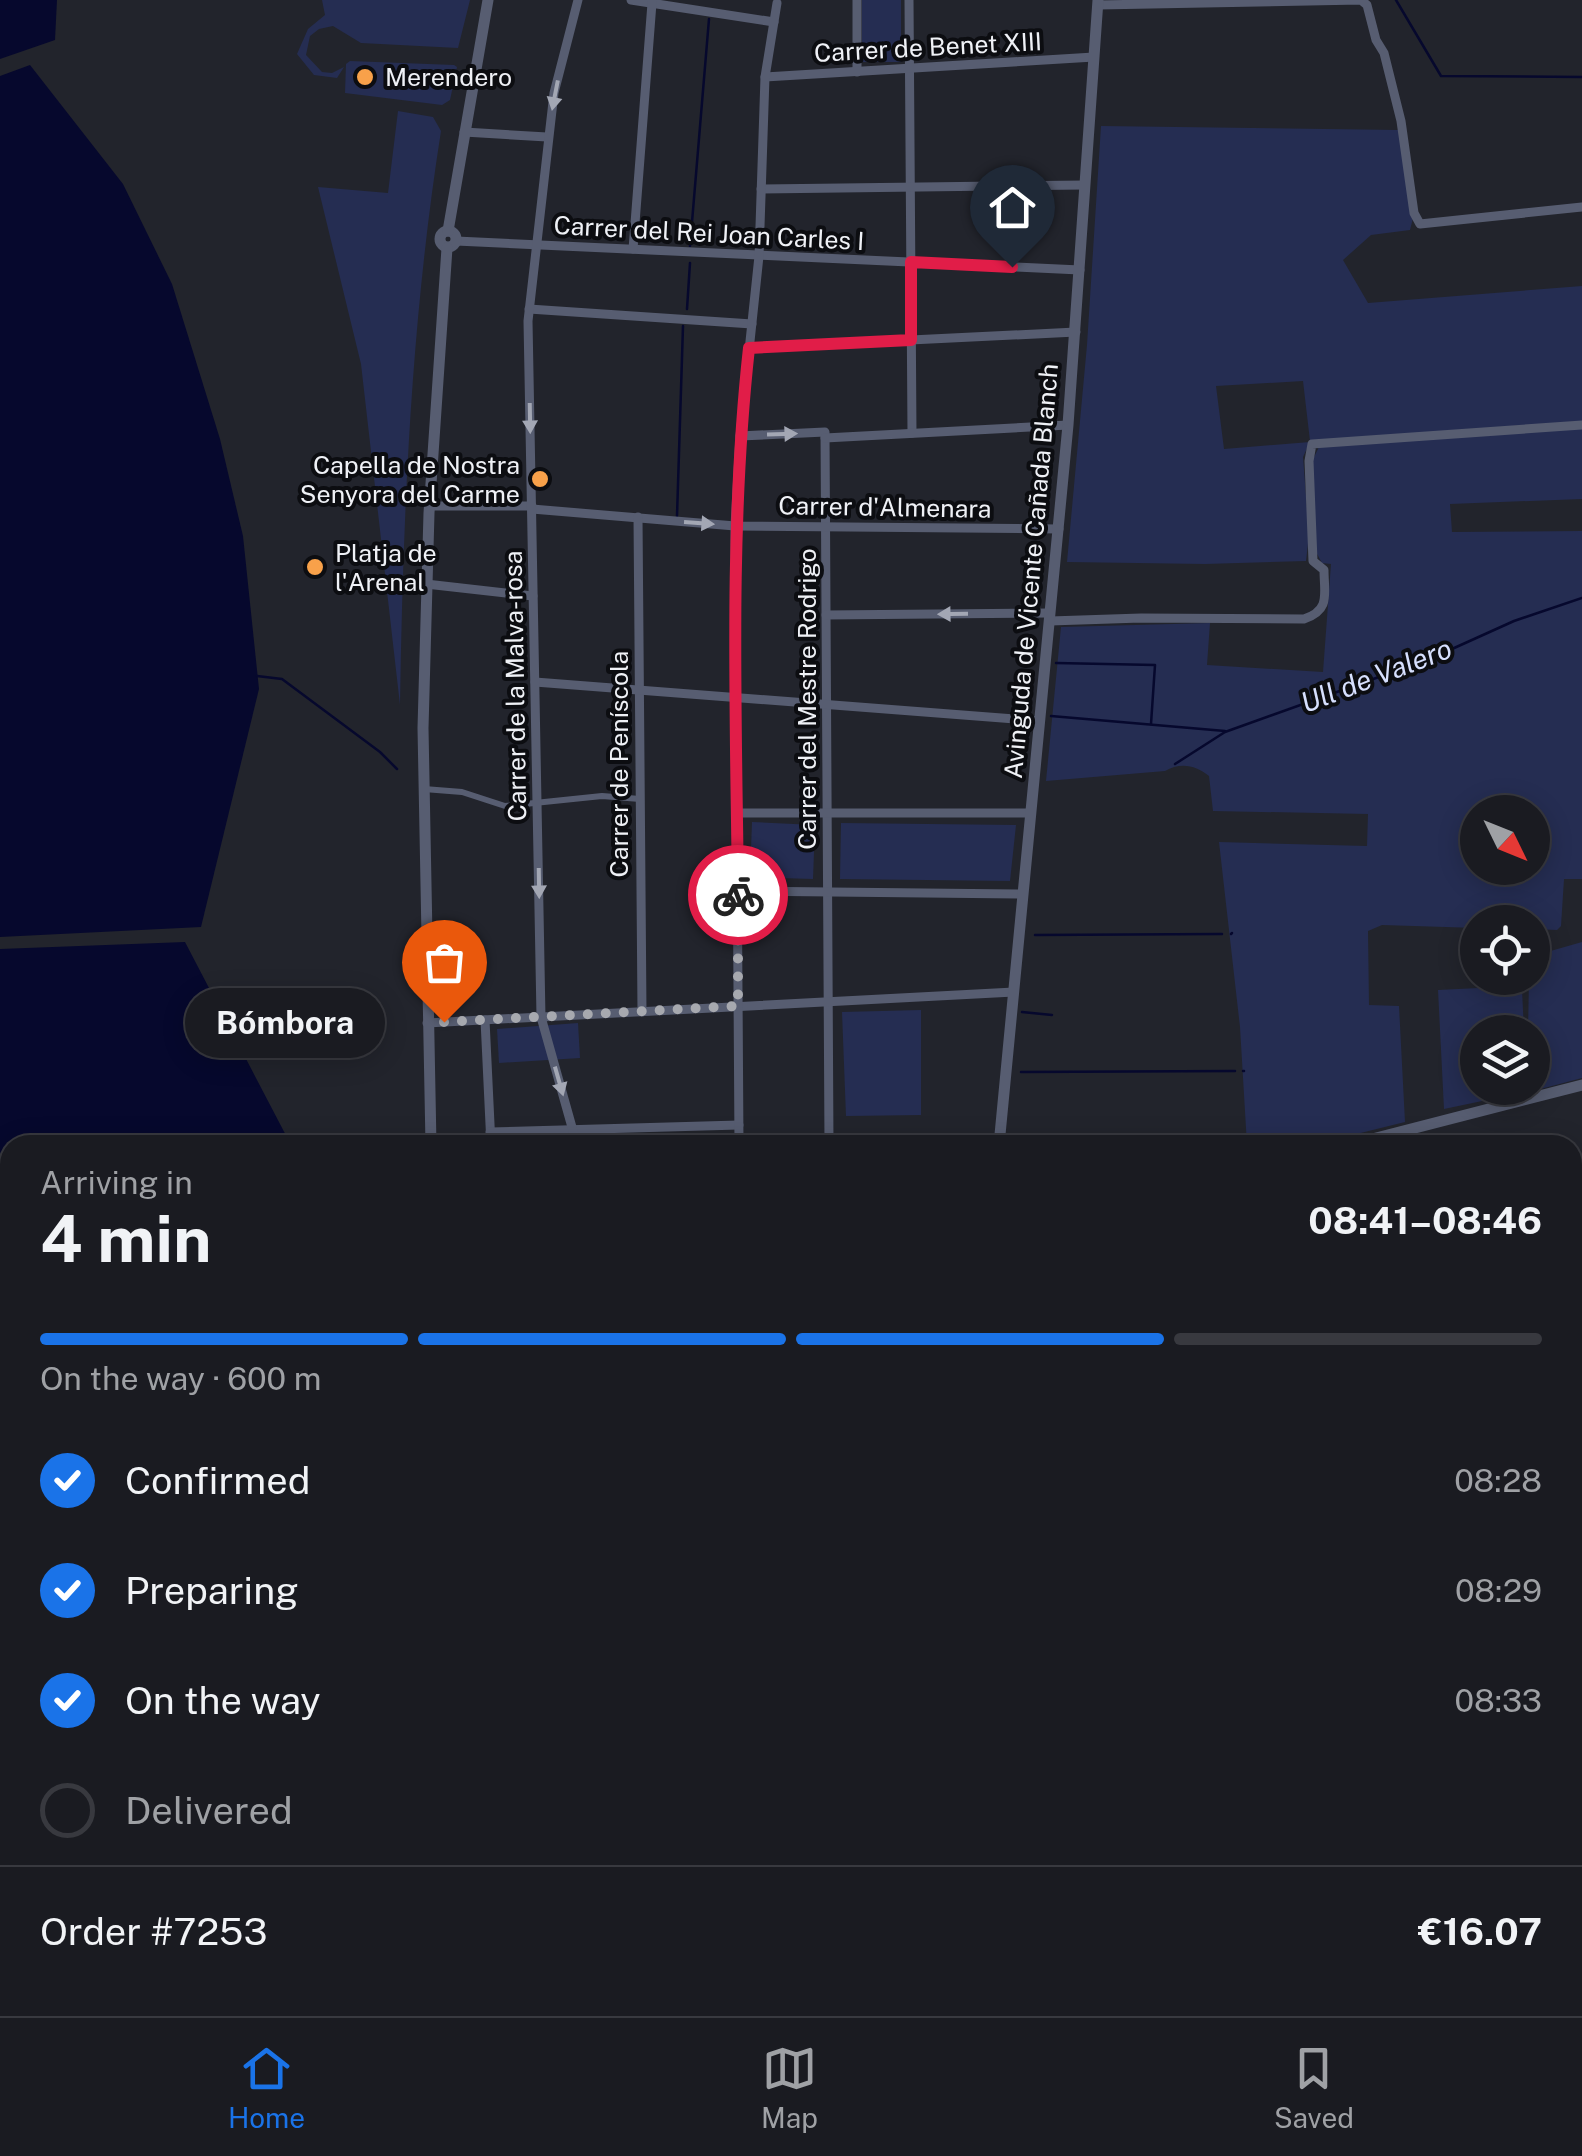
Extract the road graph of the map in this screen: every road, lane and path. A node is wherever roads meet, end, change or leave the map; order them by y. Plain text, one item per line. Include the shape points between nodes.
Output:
1 (488, 0) edge
2 (578, 0) edge
3 (631, 0) edge
4 (714, 0) edge
5 (857, 0) edge
6 (909, 0) edge
7 (652, 3) junction
8 (777, 3) dead end
9 (1101, 4) edge
10 (714, 13) junction
11 (774, 22) junction
12 (1094, 57) junction
13 (910, 69) junction
14 (857, 72) junction
15 (765, 77) junction
16 (464, 132) junction
17 (548, 137) junction
18 (1086, 185) junction
19 (910, 188) junction
20 (762, 189) junction
21 (1582, 207) edge
22 (451, 240) junction
23 (534, 245) junction
24 (632, 250) junction
25 (759, 256) junction
26 (911, 262) junction
27 (1080, 270) junction
28 (529, 310) junction
29 (752, 324) junction
30 (1076, 332) junction
31 (911, 340) junction
32 (749, 348) junction
33 (1068, 425) junction
34 (1582, 425) edge
35 (912, 433) junction
36 (825, 435) junction
37 (740, 436) junction
38 (430, 506) junction
39 (532, 507) junction
40 (638, 517) junction
41 (736, 526) junction
42 (826, 526) junction
43 (1058, 529) junction
44 (426, 584) junction
45 (533, 596) junction
46 (826, 615) junction
47 (1050, 617) junction
48 (535, 682) junction
49 (639, 690) junction
50 (736, 697) junction
51 (826, 704) junction
52 (1040, 721) junction
53 (422, 789) junction
54 (640, 799) junction
55 (537, 800) junction
56 (737, 813) junction
57 (827, 813) junction
58 (1031, 813) junction
59 (738, 891) junction
60 (828, 892) junction
61 (1024, 894) junction
62 (1014, 992) junction
63 (828, 1002) junction
64 (738, 1006) junction
65 (642, 1012) junction
66 (541, 1017) junction
67 (484, 1020) junction
68 (426, 1023) junction
69 (1582, 1086) edge
70 (739, 1125) junction
71 (572, 1130) junction
72 (490, 1132) junction
73 (431, 1135) edge
74 (490, 1135) edge
75 (574, 1135) edge
76 (739, 1135) edge
77 (830, 1135) edge
78 (1000, 1135) edge
79 (1388, 1135) edge

1 - 16 street
2 -> 17 street, Carrer de la Malva-rosa
3 - 7 street
4 - 10 street
5 - 14 street
6 - 13 street
7 - 10 street
7 - 24 street
8 - 11 street
9 - 12 street, Avinguda de Vicente Cañada Blanch
9 - 21 street via 1361,0 1384,53 1420,224
10 - 11 street
11 - 15 street
12 - 13 street, Carrer de Benet XIII
12 - 18 street, Avinguda de Vicente Cañada Blanch
13 - 14 street, Carrer de Benet XIII
13 - 19 street
14 - 15 street, Carrer de Benet XIII
15 - 20 street
16 - 17 street
16 - 22 street
17 - 23 street, Carrer de la Malva-rosa
18 - 19 street
18 - 27 street, Avinguda de Vicente Cañada Blanch
19 - 20 street
19 - 26 street
20 - 25 street
22 - 23 street, Carrer del Rei Joan Carles I
22 - 38 street
23 - 24 street, Carrer del Rei Joan Carles I
23 - 28 street, Carrer de la Malva-rosa
24 - 25 street, Carrer del Rei Joan Carles I
25 - 26 street, Carrer del Rei Joan Carles I
25 - 29 street
26 - 27 street, Carrer del Rei Joan Carles I
26 - 31 street
27 - 30 street, Avinguda de Vicente Cañada Blanch
28 - 29 street
28 -> 39 street, Carrer de la Malva-rosa
29 - 32 street
30 - 31 street
30 - 33 street, Avinguda de Vicente Cañada Blanch
31 - 32 street
31 - 35 street
32 - 37 street
33 - 35 street
33 - 43 street, Avinguda de Vicente Cañada Blanch
34 - 47 street via 1312,444 1313,561 1324,570 1318,614
35 - 36 street
37 -> 36 street
36 - 42 street, Carrer del Mestre Rodrigo
37 - 41 street
38 - 39 street, Carrer d'Almenara
38 - 44 street
39 - 40 street, Carrer d'Almenara
39 - 45 street, Carrer de la Malva-rosa
40 -> 41 street, Carrer d'Almenara
40 - 49 street, Carrer de Peníscola
41 - 42 street, Carrer d'Almenara
41 - 50 street
42 - 43 street, Carrer d'Almenara
42 - 46 street, Carrer del Mestre Rodrigo
43 - 47 street, Avinguda de Vicente Cañada Blanch
44 - 45 street
44 - 53 street
45 - 48 street, Carrer de la Malva-rosa
47 -> 46 street
46 - 51 street, Carrer del Mestre Rodrigo
47 - 52 street, Avinguda de Vicente Cañada Blanch
48 - 49 street
48 - 55 street, Carrer de la Malva-rosa
49 - 50 street
49 - 54 street, Carrer de Peníscola
50 - 51 street
50 - 56 street
51 - 52 street
51 - 57 street, Carrer del Mestre Rodrigo
52 - 58 street, Avinguda de Vicente Cañada Blanch
53 - 55 street via 462,792 505,806
53 - 68 street
54 - 55 street
54 - 65 street, Carrer de Peníscola
55 -> 66 street, Carrer de la Malva-rosa
56 - 57 street
56 - 59 street
57 - 58 street
57 - 60 street, Carrer del Mestre Rodrigo
58 - 61 street, Avinguda de Vicente Cañada Blanch
59 - 60 street
59 - 64 street
60 - 61 street
60 - 63 street, Carrer del Mestre Rodrigo
61 - 62 street, Avinguda de Vicente Cañada Blanch
62 - 63 street
62 - 78 street, Avinguda de Vicente Cañada Blanch
63 - 64 street
63 - 77 street, Carrer del Mestre Rodrigo
64 - 65 street
64 - 70 street
65 - 66 street
66 - 67 street
66 -> 71 street, Carrer de la Malva-rosa
67 - 68 street
67 - 72 street
68 - 73 street
69 - 79 street
70 - 71 street
70 - 76 street
71 - 72 street
71 - 75 street, Carrer de la Malva-rosa
72 - 74 street

